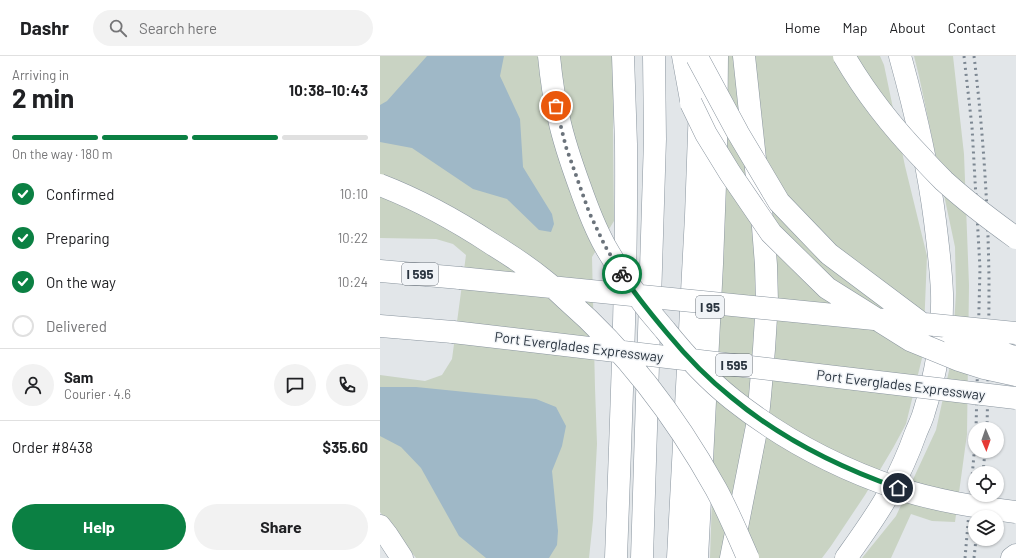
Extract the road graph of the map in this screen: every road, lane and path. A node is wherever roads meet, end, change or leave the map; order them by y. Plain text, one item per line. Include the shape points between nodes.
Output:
1 (549, 56) edge
2 (623, 56) edge
3 (654, 56) edge
4 (699, 56) edge
5 (744, 56) edge
6 (844, 56) edge
7 (900, 56) edge
8 (380, 185) edge
9 (1016, 238) edge
10 (380, 271) edge
11 (380, 326) edge
12 (1016, 333) edge
13 (1016, 357) edge
14 (1016, 375) edge
15 (1016, 398) edge
16 (1016, 512) edge
17 (380, 526) edge
18 (617, 526) junction
19 (1016, 555) edge
20 (402, 558) edge
21 (611, 558) edge
22 (616, 558) edge
23 (642, 558) edge
24 (678, 558) edge
25 (697, 558) edge
26 (731, 558) edge
27 (748, 558) edge
28 (846, 558) edge
29 (1012, 558) edge

1 - 16 highway, bridge via 557,112 566,147 589,212 605,246 648,311 708,377 756,417 813,452 840,465 892,486 926,496
2 - 18 highway via 626,226
3 - 23 highway via 655,139
4 - 13 highway, bridge via 738,133 779,202 830,254 919,323
4 - 14 highway, bridge via 691,103 718,154 771,233 827,288 910,340 971,364
4 - 24 highway via 701,78 696,216
4 - 25 highway, I 95 via 716,158
5 - 26 highway via 764,227 767,302 757,426
6 - 9 highway, bridge via 856,78 914,150 944,181
7 - 28 highway via 923,148 939,249 942,293 939,350 924,413 908,454 889,493
8 - 27 highway, bridge via 472,230 511,256 546,281 606,337 642,377 694,451 717,490
10 - 12 highway, I 595, bridge
11 - 15 highway, Port Everglades Expressway / I 595, bridge via 453,332
17 - 20 highway
18 - 21 highway
18 - 22 highway
19 - 29 highway

